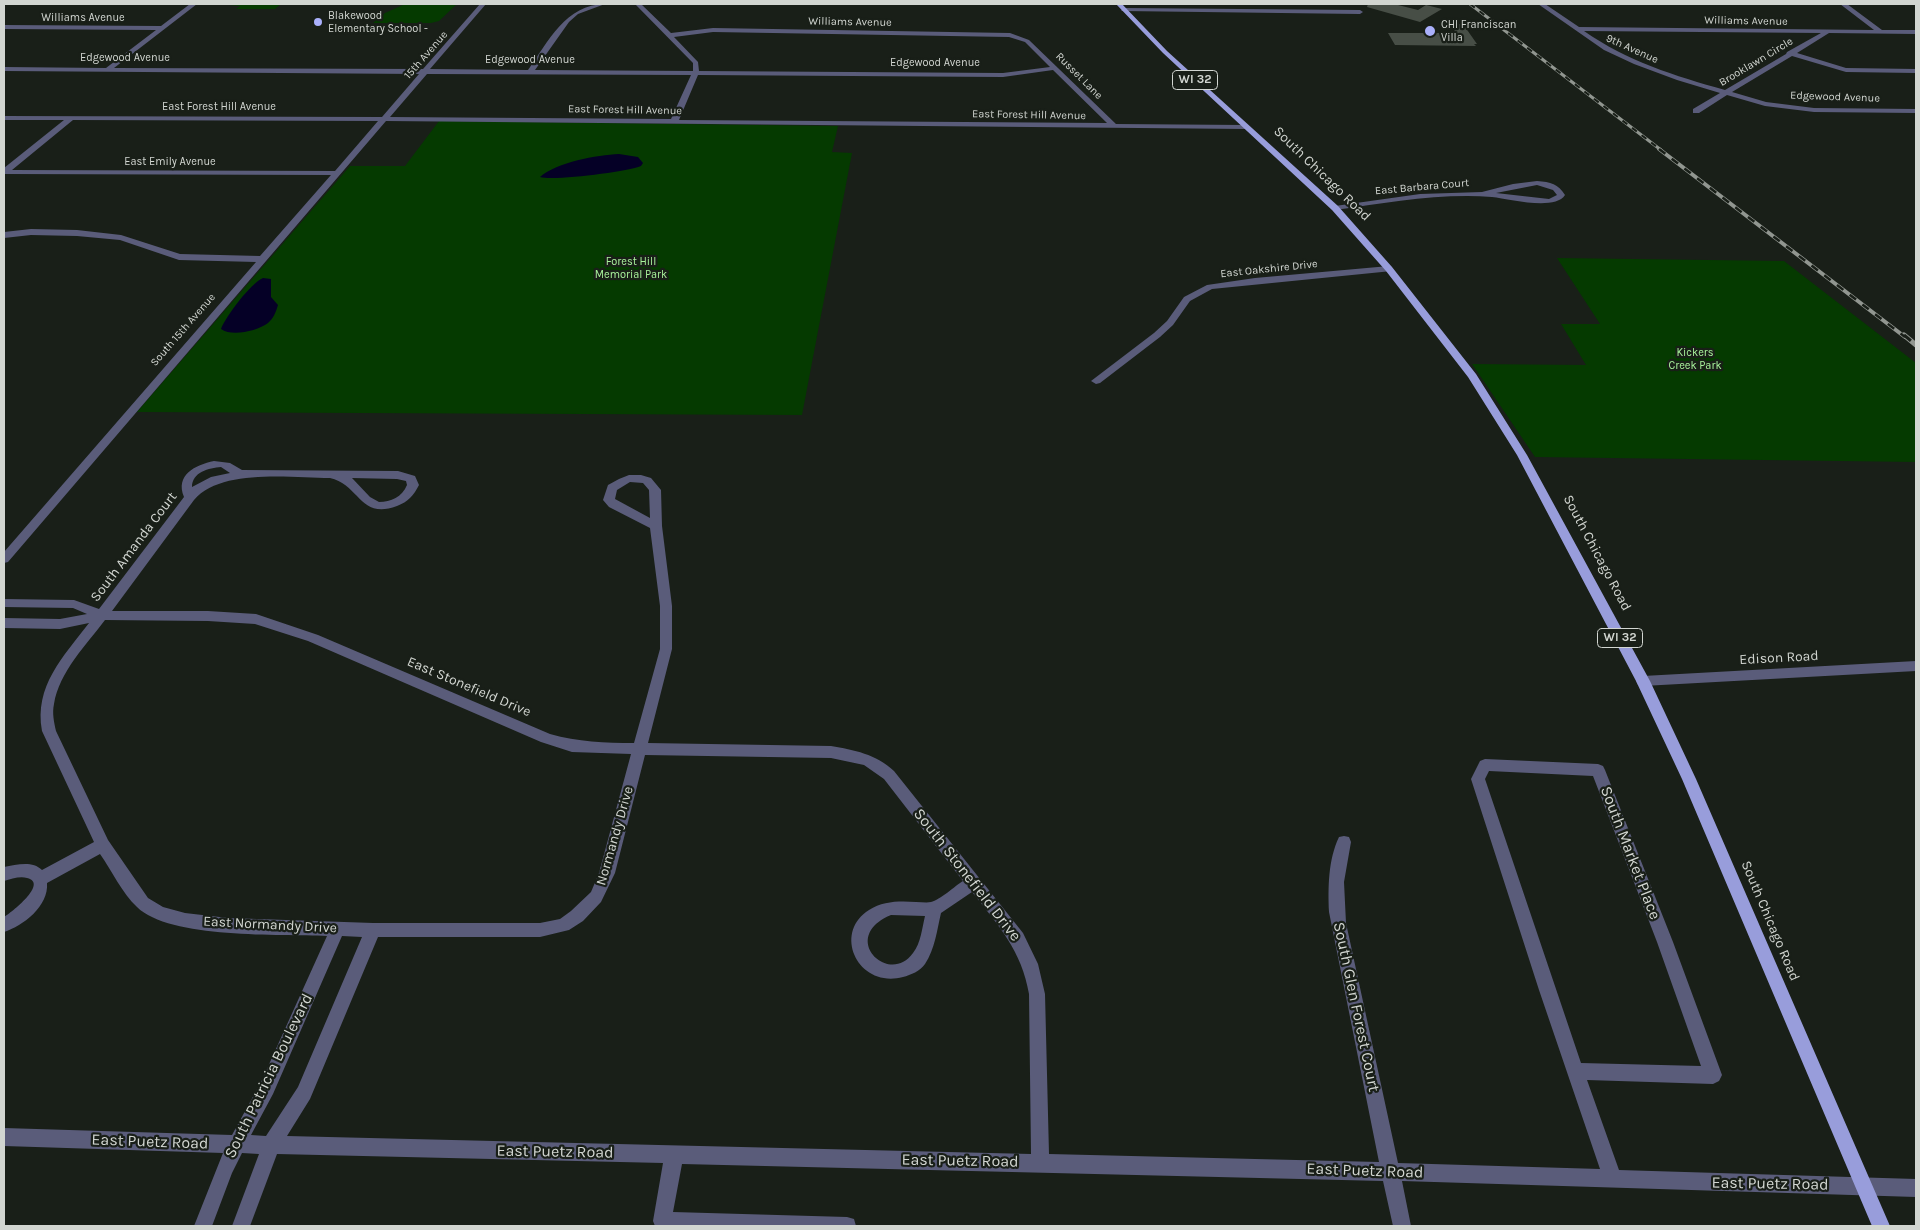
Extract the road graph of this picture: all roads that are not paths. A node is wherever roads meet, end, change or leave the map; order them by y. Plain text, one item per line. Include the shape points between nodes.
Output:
1 (194, 4) edge
2 (483, 4) edge
3 (602, 4) edge
4 (638, 4) edge
5 (1541, 4) edge
6 (1843, 4) edge
7 (1122, 7) edge
8 (1360, 12) dead end
9 (4, 27) edge
10 (162, 28) junction
11 (1576, 29) junction
12 (1787, 32) junction
13 (1827, 32) junction
14 (1881, 32) junction
15 (1916, 32) edge
16 (672, 35) junction
17 (1027, 41) joint
18 (1811, 42) junction
19 (1789, 53) junction
20 (1056, 68) junction
21 (4, 69) edge
22 (18, 69) junction
23 (108, 69) junction
24 (425, 70) junction
25 (531, 71) junction
26 (1916, 71) edge
27 (696, 72) junction
28 (4, 78) edge
29 (1725, 93) junction
30 (1696, 111) dead end
31 (1916, 111) edge
32 (4, 118) edge
33 (71, 118) junction
34 (384, 119) junction
35 (674, 122) junction
36 (1115, 127) junction
37 (1245, 127) junction
38 (4, 172) edge
39 (337, 173) junction
40 (1483, 194) junction
41 (1335, 208) junction
42 (4, 235) edge
43 (260, 259) junction
44 (1389, 269) junction
45 (1096, 381) dead end
46 (239, 474) junction
47 (332, 475) junction
48 (190, 496) junction
49 (656, 526) junction
50 (4, 558) edge
51 (4, 603) edge
52 (101, 615) junction
53 (4, 623) edge
54 (1916, 666) edge
55 (1643, 681) junction
56 (640, 750) junction
57 (831, 752) joint
58 (1344, 842) dead end
59 (103, 845) junction
60 (4, 874) edge
61 (40, 879) junction
62 (974, 882) junction
63 (934, 909) junction
64 (577, 916) joint
65 (4, 925) edge
66 (338, 928) junction
67 (373, 930) junction
68 (1576, 1071) junction
69 (4, 1137) edge
70 (236, 1144) junction
71 (271, 1145) junction
72 (674, 1155) junction
73 (1040, 1163) junction
74 (1392, 1171) junction
75 (1613, 1180) junction
76 (1864, 1186) junction
77 (1916, 1188) edge
78 (203, 1226) edge
79 (241, 1226) edge
80 (847, 1226) edge
81 (1402, 1226) edge
82 (1881, 1226) edge

1 - 10 street
2 - 24 street, 15th Avenue
3 - 25 street via 576,13 567,21
4 - 16 street
5 - 11 street, 9th Avenue
6 - 14 street
7 - 8 street
7 - 37 main road, South Chicago Road / WI 32
9 - 10 street, Williams Avenue
10 - 23 street
11 - 12 street, Williams Avenue
11 - 29 street, 9th Avenue via 1636,64
12 - 13 street, Williams Avenue
12 - 18 street via 1799,34
13 - 14 street, Williams Avenue
13 - 18 street, Brooklawn Circle
14 - 15 street, Williams Avenue
16 - 17 street, Williams Avenue via 712,30 884,32 996,34
16 - 27 street via 696,63
17 - 20 street, Russet Lane
18 - 19 street, Brooklawn Circle
19 - 26 street via 1846,70
19 - 29 street, Brooklawn Circle
20 - 27 street, Edgewood Avenue via 1002,74
20 - 36 street, Russet Lane
21 - 22 street, Edgewood Avenue
22 - 23 street, Edgewood Avenue
22 - 28 street
23 - 24 street, Edgewood Avenue
24 - 25 street, Edgewood Avenue
24 - 34 street, 15th Avenue
25 - 27 street, Edgewood Avenue
27 - 35 street
29 - 30 street, Brooklawn Circle
29 - 31 street, Edgewood Avenue via 1794,108
32 - 33 street, East Forest Hill Avenue
33 - 34 street, East Forest Hill Avenue
33 - 38 street
34 - 35 street, East Forest Hill Avenue
34 - 39 street, South 15th Avenue
35 - 36 street, East Forest Hill Avenue
36 - 37 street, East Forest Hill Avenue
37 - 41 main road, South Chicago Road / WI 32
38 - 39 street, East Emily Avenue
39 - 43 street, South 15th Avenue
40 - 40 street, East Barbara Court via 1549,201 1561,195 1553,186 1533,183
40 - 41 street, East Barbara Court via 1434,196
41 - 44 main road, South Chicago Road / WI 32
42 - 43 street via 77,233 121,238 179,257
43 - 50 street, South 15th Avenue
44 - 45 street, East Oakshire Drive via 1210,287 1187,299 1157,335
44 - 55 main road, South Chicago Road / WI 32 via 1472,376 1522,455
46 - 47 street, South Amanda Court
46 - 48 street, South Amanda Court via 215,480
46 - 48 street, South Amanda Court via 224,464 200,468 185,484
47 - 47 street, South Amanda Court via 343,478 364,500 376,506 401,500 413,486 411,479 398,475
48 - 52 street, South Amanda Court
49 - 49 street, Normandy Drive via 653,486 642,479 632,478 624,479 612,488 609,500 613,504
49 - 56 street, Normandy Drive via 666,606 666,649
51 - 52 street, East Stonefield Drive via 74,604
52 - 53 street, East Stonefield Drive via 60,624
52 - 56 street, East Stonefield Drive via 256,619 314,638 546,738 572,746
52 - 59 street, East Normandy Drive via 54,683 46,715 49,731
54 - 55 street, Edison Road
55 - 76 main road, South Chicago Road / WI 32 via 1689,779
56 - 57 street, East Stonefield Drive
56 - 64 street, Normandy Drive via 604,880 596,897
57 - 62 street, South Stonefield Drive via 864,758 884,769
58 - 74 street, South Glen Forest Court via 1335,880 1337,916
59 - 61 street
59 - 66 street, East Normandy Drive via 143,903 159,913 228,925
60 - 61 street via 27,871
61 - 65 street via 38,897 31,906
62 - 63 street
62 - 73 street, South Stonefield Drive via 1017,938 1035,975
63 - 63 street via 891,908 870,917 858,936 863,958 871,966 886,971 912,966 920,958 927,940
64 - 67 street, East Normandy Drive via 563,924 540,930
66 - 67 street, East Normandy Drive
66 - 70 street, South Patricia Boulevard via 267,1088
67 - 71 street via 304,1093
68 - 68 street, South Market Place via 1478,779 1485,765 1598,770 1713,1075
68 - 75 street, South Market Place
69 - 70 street, East Puetz Road
70 - 71 street, East Puetz Road
70 - 78 street, South Patricia Boulevard
71 - 72 street, East Puetz Road
71 - 79 street
72 - 73 street, East Puetz Road
72 - 80 street via 662,1222
73 - 74 street, East Puetz Road
74 - 75 street, East Puetz Road
74 - 81 street, South Glen Forest Court
75 - 76 street, East Puetz Road
76 - 77 street, East Puetz Road
76 - 82 main road, South Chicago Road / WI 32

